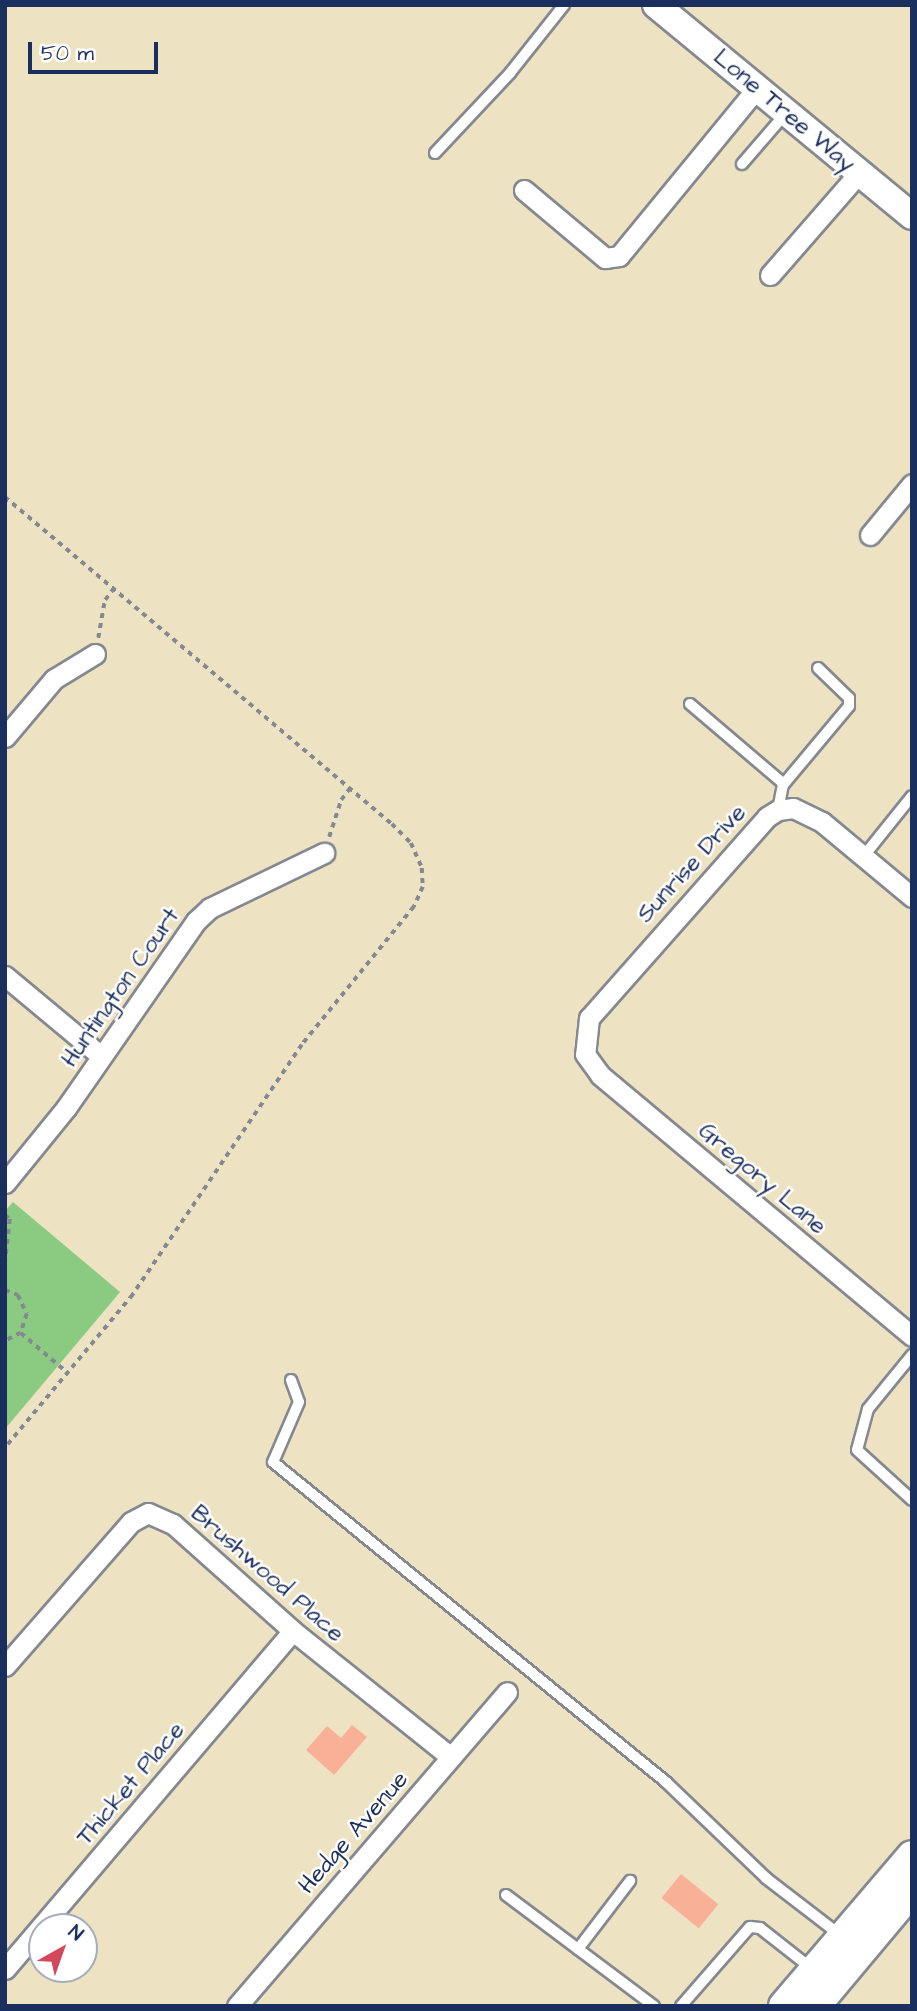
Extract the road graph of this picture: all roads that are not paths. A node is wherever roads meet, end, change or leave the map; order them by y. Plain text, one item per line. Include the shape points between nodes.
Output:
1 (564, 5) edge
2 (656, 5) edge
3 (757, 88) junction
4 (787, 113) junction
5 (435, 153) dead end
6 (742, 164) dead end
7 (859, 173) junction
8 (524, 190) dead end
9 (912, 216) edge
10 (770, 275) dead end
11 (912, 484) edge
12 (870, 535) dead end
13 (96, 654) road end
14 (818, 668) dead end
15 (690, 704) dead end
16 (5, 737) edge
17 (783, 784) junction
18 (912, 796) edge
19 (778, 810) junction
20 (324, 853) road end
21 (863, 857) junction
22 (912, 897) edge
23 (5, 976) edge
24 (585, 1055) joint
25 (102, 1056) junction
26 (5, 1183) edge
27 (912, 1336) edge
28 (912, 1355) edge
29 (291, 1380) dead end
30 (912, 1500) edge
31 (293, 1631) junction
32 (5, 1666) edge
33 (507, 1692) dead end
34 (451, 1757) junction
35 (912, 1856) edge
36 (630, 1881) dead end
37 (912, 1890) edge
38 (506, 1895) dead end
39 (843, 1937) junction
40 (578, 1949) junction
41 (5, 1969) edge
42 (814, 1971) junction
43 (237, 2006) edge
44 (654, 2006) edge
45 (681, 2006) edge
46 (784, 2006) edge
47 (815, 2006) edge

1 - 5 lane via 510,73
2 - 3 main road, Lone Tree Way
3 - 4 main road, Lone Tree Way
3 - 8 street via 619,256 605,258
4 - 6 lane
4 - 7 main road, Lone Tree Way
7 - 9 main road, Lone Tree Way
7 - 10 street
11 - 12 street
13 - 16 street via 54,679
14 - 17 lane via 849,698 849,706
15 - 17 lane
17 - 19 lane
18 - 21 lane
19 - 21 street, Sunrise Drive via 793,808 822,822
19 - 24 street, Sunrise Drive via 589,1018
20 - 25 street, Huntington Court via 210,908 183,938
21 - 22 street, Sunrise Drive
23 - 25 street
24 - 27 street, Gregory Lane via 600,1075
25 - 26 street, Huntington Court
28 - 30 lane via 868,1409 857,1450
29 - 39 lane via 299,1402 273,1462 666,1782 766,1878
31 - 32 street, Brushwood Place via 173,1524 148,1513 131,1522
31 - 34 street, Brushwood Place
31 - 41 street, Thicket Place
33 - 34 street, Hedge Avenue
34 - 43 street, Hedge Avenue
35 - 39 main road
36 - 40 lane
37 - 47 main road
38 - 40 lane
39 - 42 main road
40 - 44 lane
42 - 45 lane via 760,1927 750,1927
42 - 46 main road

